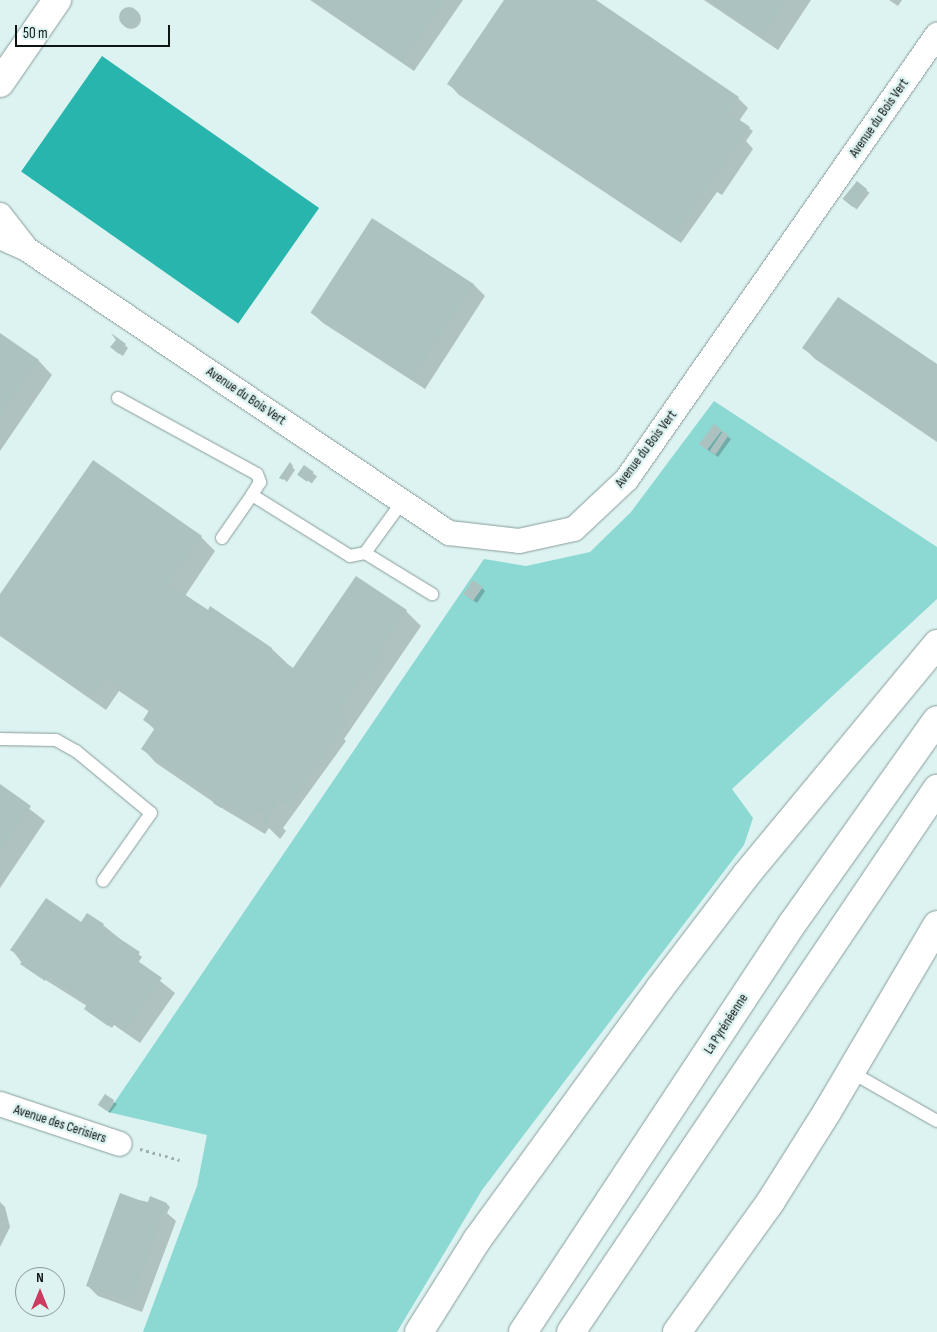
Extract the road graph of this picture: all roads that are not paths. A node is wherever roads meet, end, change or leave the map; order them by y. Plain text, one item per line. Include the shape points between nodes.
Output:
1 (57, 0) edge
2 (937, 35) edge
3 (0, 83) edge
4 (0, 215) edge
5 (0, 237) edge
6 (25, 248) junction
7 (118, 398) dead end
8 (252, 495) junction
9 (402, 502) junction
10 (222, 538) dead end
11 (365, 553) junction
12 (432, 594) dead end
13 (937, 644) edge
14 (937, 720) edge
15 (0, 739) edge
16 (937, 789) edge
17 (103, 881) dead end
18 (937, 925) edge
19 (851, 1072) junction
20 (0, 1104) edge
21 (937, 1121) edge
22 (120, 1144) road end
23 (419, 1332) edge
24 (523, 1332) edge
25 (571, 1332) edge
26 (677, 1332) edge

1 - 3 main road
2 - 9 street, Avenue du Bois Vert via 627,479 574,529 519,541 449,533
4 - 6 street, Avenue du Bois Vert
5 - 6 street, Avenue du Bois Vert
6 - 9 street, Avenue du Bois Vert
7 - 8 lane via 257,474 260,482
8 - 10 lane
8 - 11 lane via 350,556
9 - 11 lane
11 - 12 lane
13 - 23 main road via 746,875 660,988 477,1240
14 - 24 main road, La Pyrénéenne via 792,924
15 - 17 lane via 56,740 151,813
16 - 25 main road
18 - 19 main road
19 - 21 lane
19 - 26 main road via 771,1201
20 - 22 street, Avenue des Cerisiers

